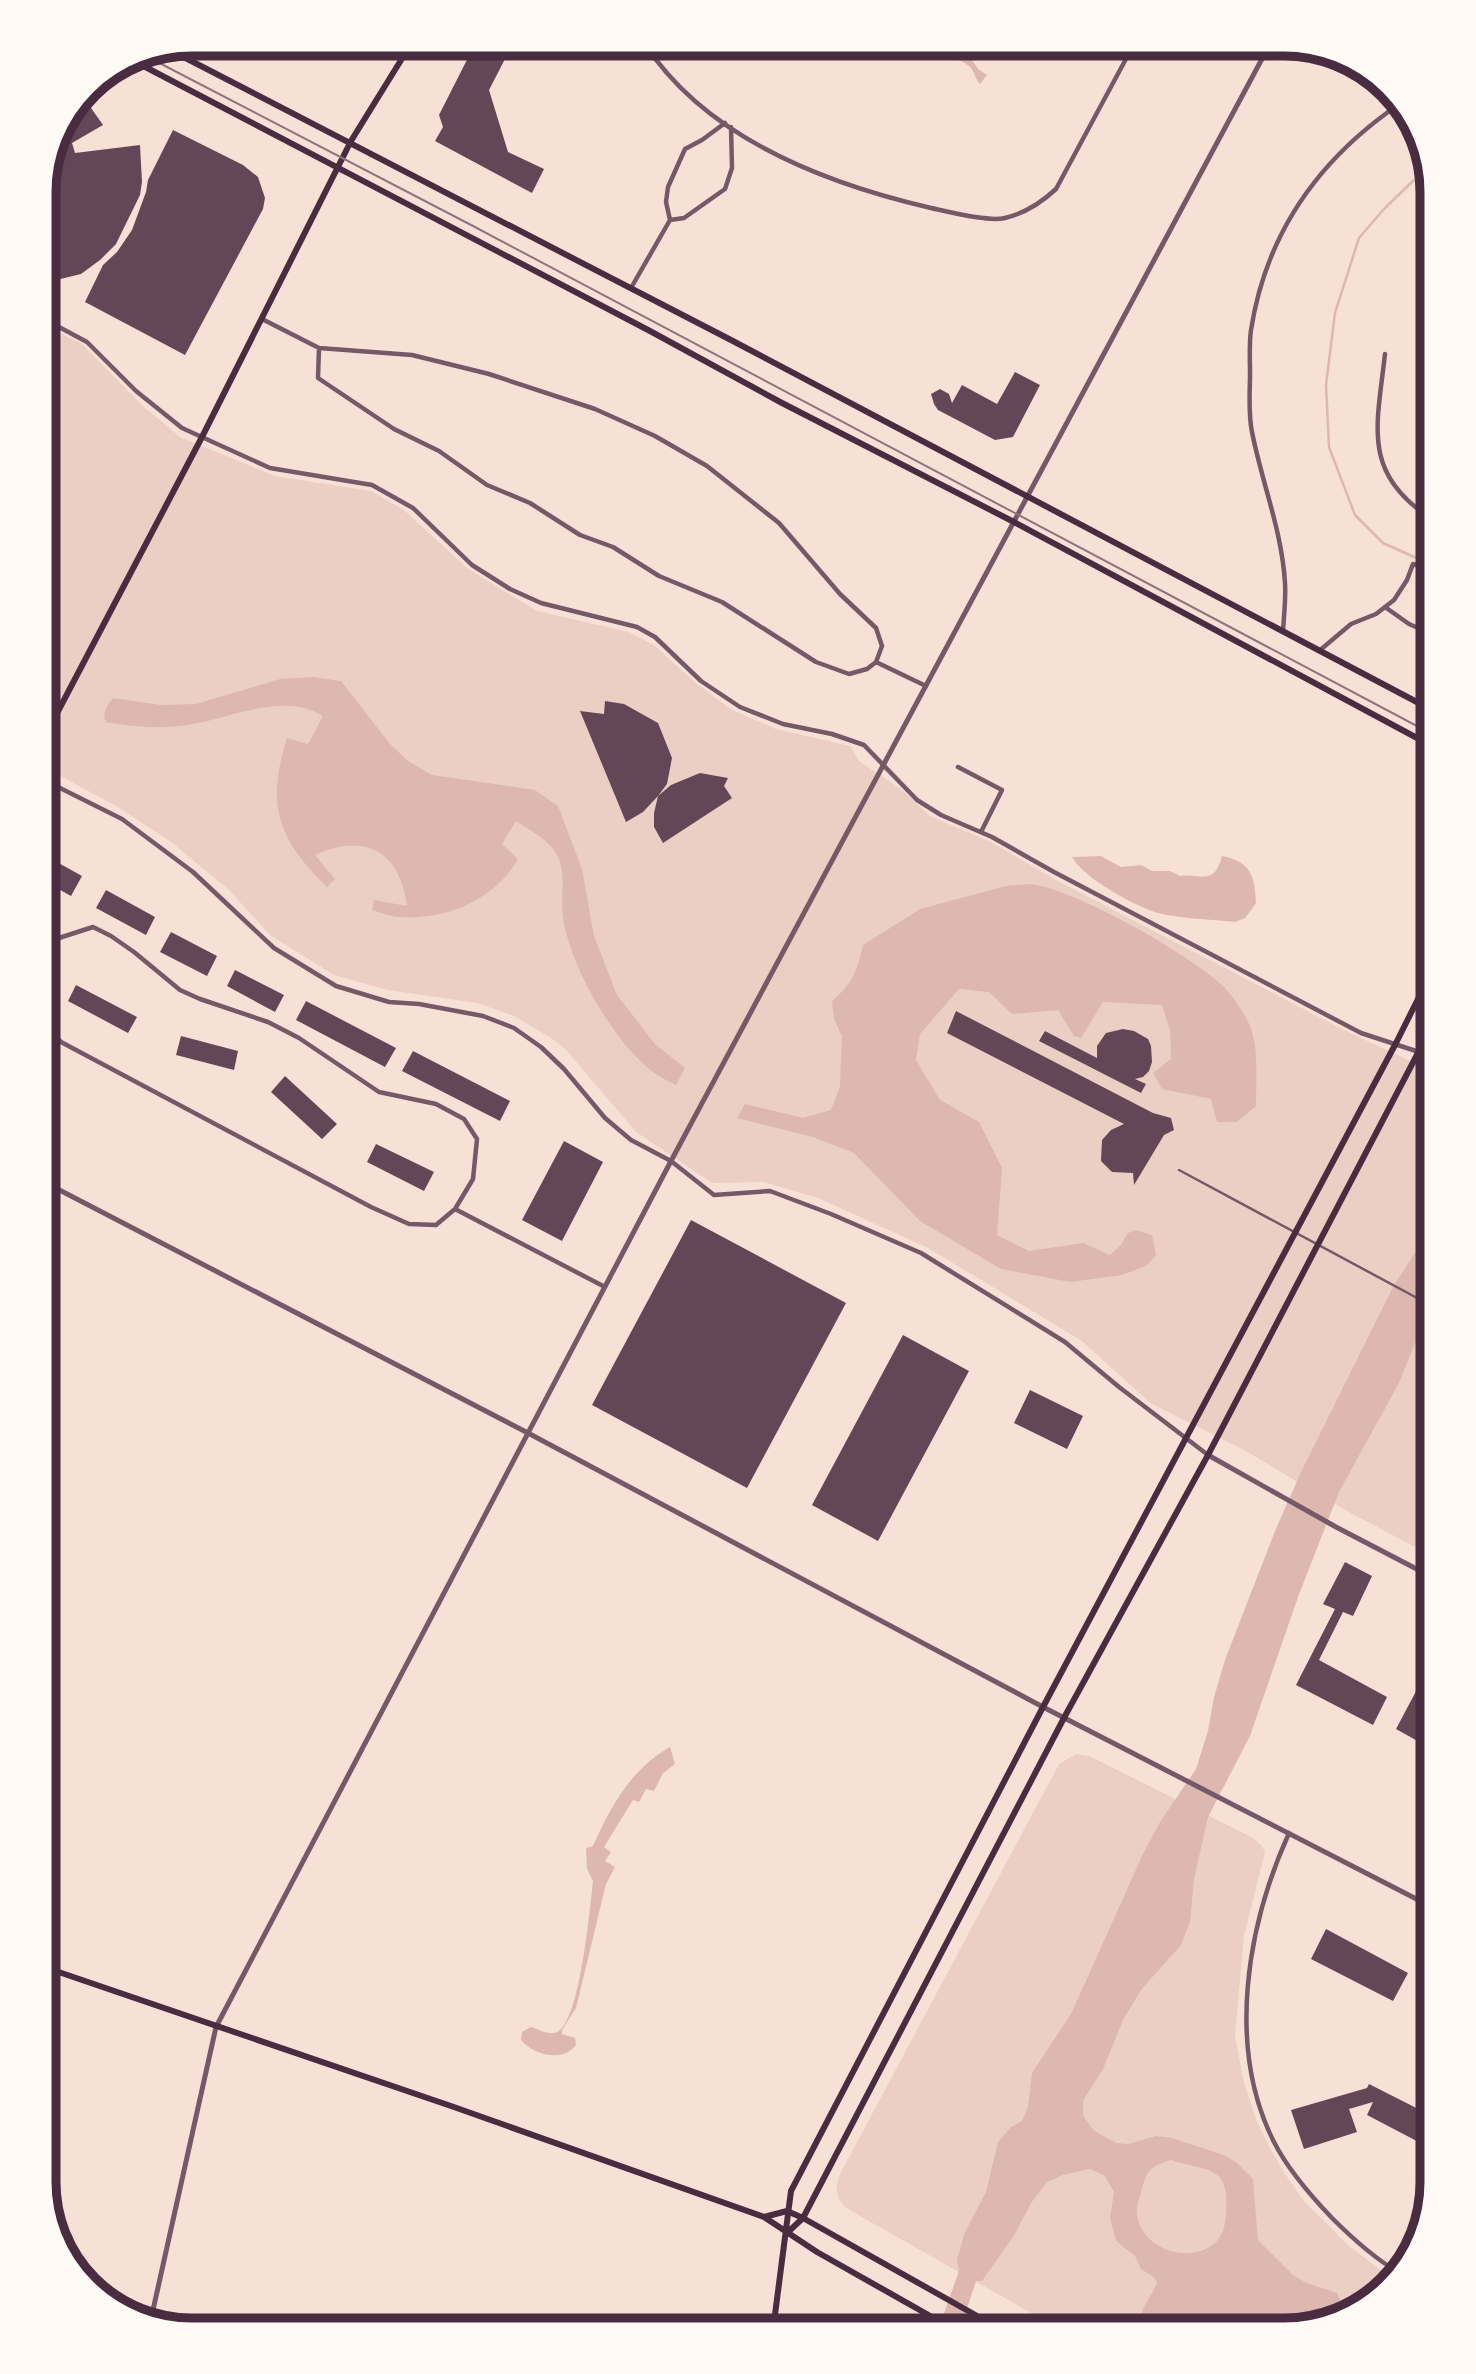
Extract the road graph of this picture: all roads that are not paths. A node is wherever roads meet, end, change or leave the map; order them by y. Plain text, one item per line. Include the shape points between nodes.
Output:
1 (185, 56) edge
2 (404, 56) edge
3 (653, 56) edge
4 (1128, 56) edge
5 (1264, 56) edge
6 (142, 65) edge
7 (1391, 109) edge
8 (725, 123) junction
9 (731, 127) junction
10 (351, 141) junction
11 (338, 168) junction
12 (670, 220) junction
13 (631, 289) junction
14 (262, 319) junction
15 (56, 325) edge
16 (319, 348) junction
17 (1385, 354) dead end
18 (202, 437) junction
19 (1027, 497) junction
20 (1420, 511) edge
21 (1014, 522) junction
22 (1420, 566) edge
23 (1385, 607) junction
24 (1420, 629) edge
25 (1283, 632) junction
26 (1319, 651) junction
27 (876, 662) junction
28 (926, 686) junction
29 (1420, 704) edge
30 (56, 715) edge
31 (1420, 740) edge
32 (883, 766) junction
33 (958, 767) dead end
34 (56, 786) edge
35 (981, 832) junction
36 (56, 943) edge
37 (1420, 995) edge
38 (56, 1036) edge
39 (1396, 1043) junction
40 (1419, 1052) joint
41 (671, 1161) junction
42 (1179, 1170) dead end
43 (56, 1188) edge
44 (455, 1209) junction
45 (1295, 1234) junction
46 (1318, 1246) junction
47 (605, 1287) junction
48 (1420, 1300) edge
49 (528, 1433) junction
50 (1186, 1440) junction
51 (1208, 1455) junction
52 (1420, 1571) edge
53 (1043, 1707) junction
54 (1065, 1716) junction
55 (1289, 1832) junction
56 (1420, 1901) edge
57 (56, 1971) edge
58 (216, 2026) junction
59 (787, 2211) junction
60 (764, 2217) junction
61 (803, 2218) junction
62 (787, 2233) junction
63 (1390, 2266) edge
64 (153, 2312) edge
65 (775, 2318) edge
66 (934, 2318) edge
67 (980, 2318) edge

1 - 10 main road
2 - 10 main road
3 - 8 street
4 - 9 street via 1056,189 1037,206 1003,219 962,215 843,184
5 - 19 street
6 - 11 main road
7 - 25 street via 1345,147 1306,190 1261,279 1250,333 1251,429 1286,584
8 - 9 street
8 - 12 street via 685,149 668,187
9 - 12 street via 732,168 725,189 684,218
10 - 11 main road
10 - 13 main road
11 - 14 main road
11 - 21 main road
12 - 13 street
13 - 19 main road
14 - 16 street
14 - 18 main road
15 - 18 street via 87,342 136,391 182,428
16 - 27 street via 318,378 487,485 530,503 659,576 722,602 816,662 849,674
16 - 27 street via 412,355 489,374 594,409 655,436 707,466 779,523 876,628 883,646
17 - 20 street via 1378,452 1396,490
18 - 30 main road
18 - 32 street via 270,468 372,485 413,508 472,565 510,589 541,603 637,627 740,707 783,724 864,745
19 - 21 street
19 - 25 main road
21 - 28 street
21 - 31 main road
22 - 23 street via 1413,564 1394,600
23 - 24 street
23 - 26 street via 1351,624
25 - 26 main road
26 - 29 main road
27 - 28 street
28 - 32 street
32 - 35 street via 917,800 941,816
32 - 41 street
33 - 35 street via 1002,790
34 - 41 street via 122,818 193,872 274,948 337,986 389,1002 483,1016 514,1028 564,1069 605,1118 631,1140
35 - 39 street via 1361,1032
36 - 44 street via 93,927 134,952 180,990 268,1022 379,1092 436,1104 464,1119 477,1139 476,1153 473,1179
37 - 39 main road
38 - 44 street via 409,1224 436,1225
39 - 40 street
39 - 45 main road
40 - 46 main road
41 - 47 street
41 - 50 street via 714,1195 770,1191 921,1252 1065,1342
42 - 45 lane
43 - 49 street
44 - 47 street
45 - 46 lane
45 - 50 main road
46 - 48 lane
46 - 51 main road
47 - 49 street
49 - 53 street
49 - 58 street
50 - 51 street
50 - 53 main road
51 - 52 street
51 - 54 main road
53 - 54 street
53 - 59 main road via 797,2179
54 - 55 street
54 - 61 main road
55 - 56 street
55 - 63 street via 1253,1937 1249,2064 1274,2143 1311,2196
57 - 58 main road
58 - 60 main road
58 - 64 street
59 - 60 main road
59 - 61 main road
59 - 62 main road
60 - 62 main road
61 - 62 main road
61 - 67 main road
62 - 65 main road
62 - 66 main road

